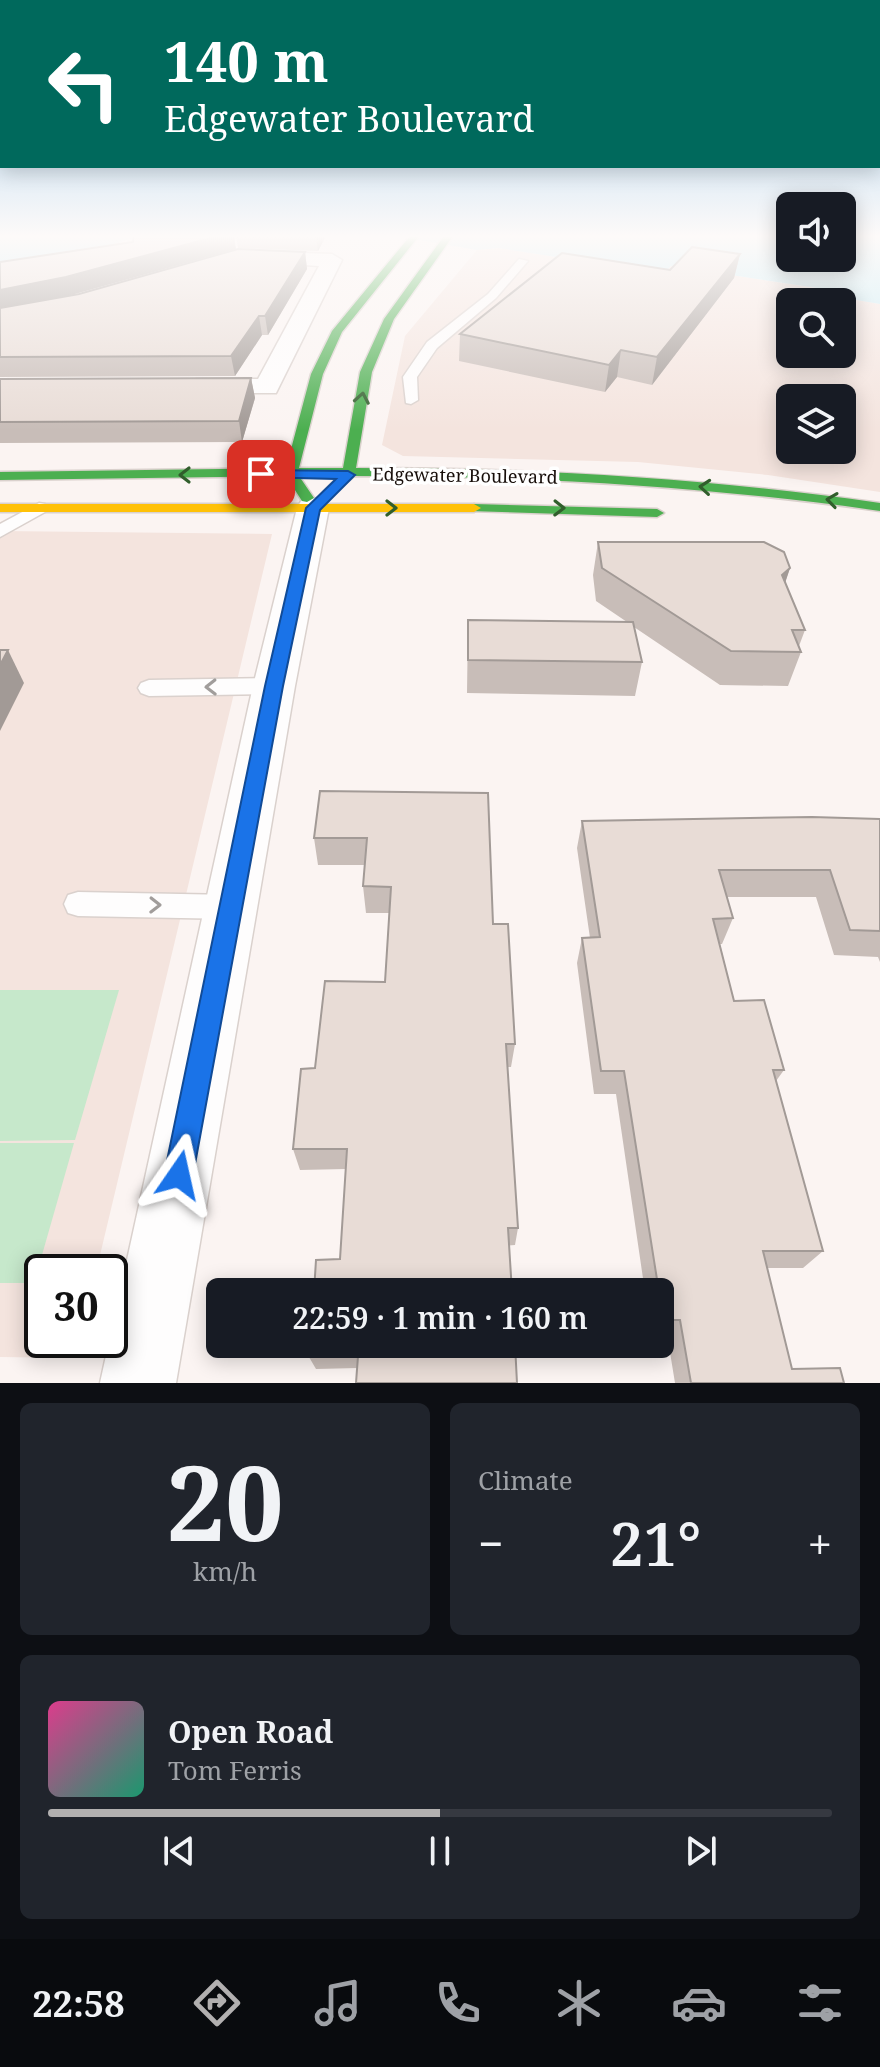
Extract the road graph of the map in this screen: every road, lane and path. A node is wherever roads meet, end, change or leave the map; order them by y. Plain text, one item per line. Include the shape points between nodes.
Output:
1 (311, 301) edge
2 (362, 301) edge
3 (402, 301) edge
4 (486, 301) edge
5 (169, 387) edge
6 (411, 400) dead end
7 (0, 476) edge
8 (318, 486) junction
9 (880, 507) edge
10 (0, 508) edge
11 (39, 508) junction
12 (675, 514) dead end
13 (0, 532) edge
14 (274, 686) junction
15 (149, 688) dead end
16 (78, 904) dead end
17 (232, 907) junction
18 (138, 1383) edge

1 - 5 street via 267,387
2 - 8 main road via 337,331 317,374
8 -> 3 main road via 389,319
4 - 6 lane via 432,345 410,377
8 -> 7 main road, Edgewater Boulevard
9 -> 8 main road, Edgewater Boulevard via 592,477
8 - 11 main road, Edgewater Boulevard
8 -> 12 main road, Edgewater Boulevard
8 - 14 street
10 - 11 main road, Edgewater Boulevard
11 - 13 lane
14 -> 15 lane
14 - 17 street
16 -> 17 lane
17 - 18 street

